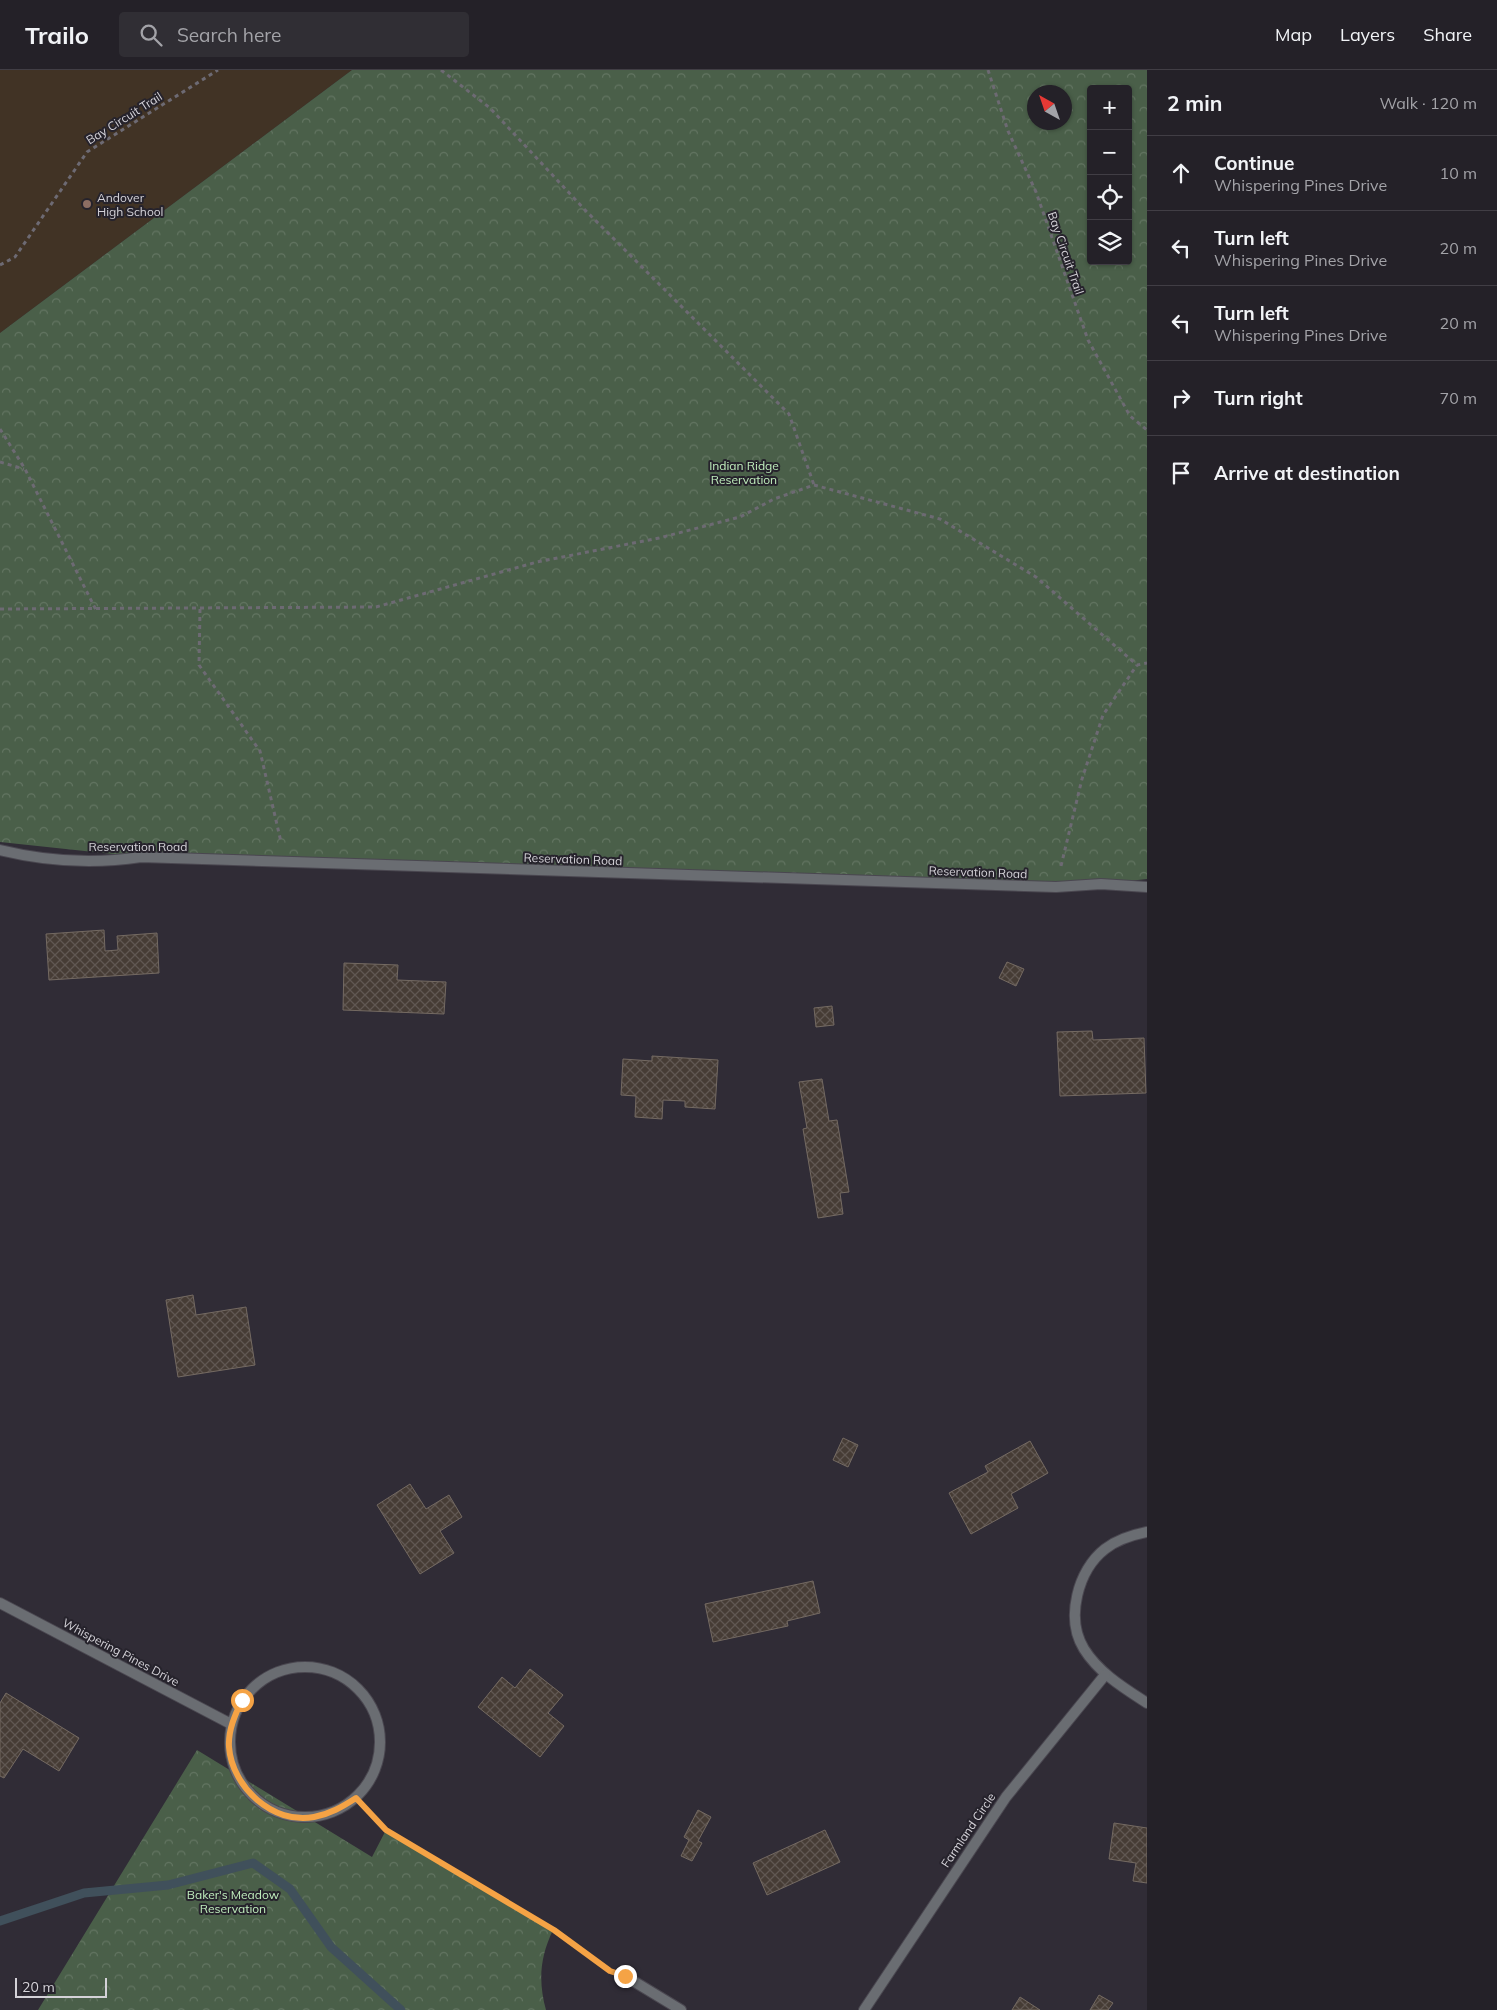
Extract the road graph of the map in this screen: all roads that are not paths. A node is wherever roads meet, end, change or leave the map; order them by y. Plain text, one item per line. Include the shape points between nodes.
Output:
1 (0, 850) edge
2 (1147, 887) edge
3 (1147, 1532) edge
4 (0, 1603) edge
5 (1106, 1675) junction
6 (1147, 1703) edge
7 (231, 1724) junction
8 (625, 1976) road end
9 (681, 2010) edge
10 (864, 2010) edge

1 - 2 street, Reservation Road via 30,857 116,861 141,857 1056,887 1101,884
3 - 5 street via 1127,1536 1105,1549 1088,1568 1077,1594 1075,1622 1084,1648
4 - 7 street, Whispering Pines Drive
5 - 6 street
5 - 10 street, Farmland Circle via 1006,1797
7 - 7 street via 242,1700 260,1681 283,1669 309,1666 335,1672 357,1686 373,1706 380,1731 380,1757 371,1780 356,1798 335,1811 312,1818 288,1816 266,1807 248,1792 235,1771 229,1748
8 - 9 street

